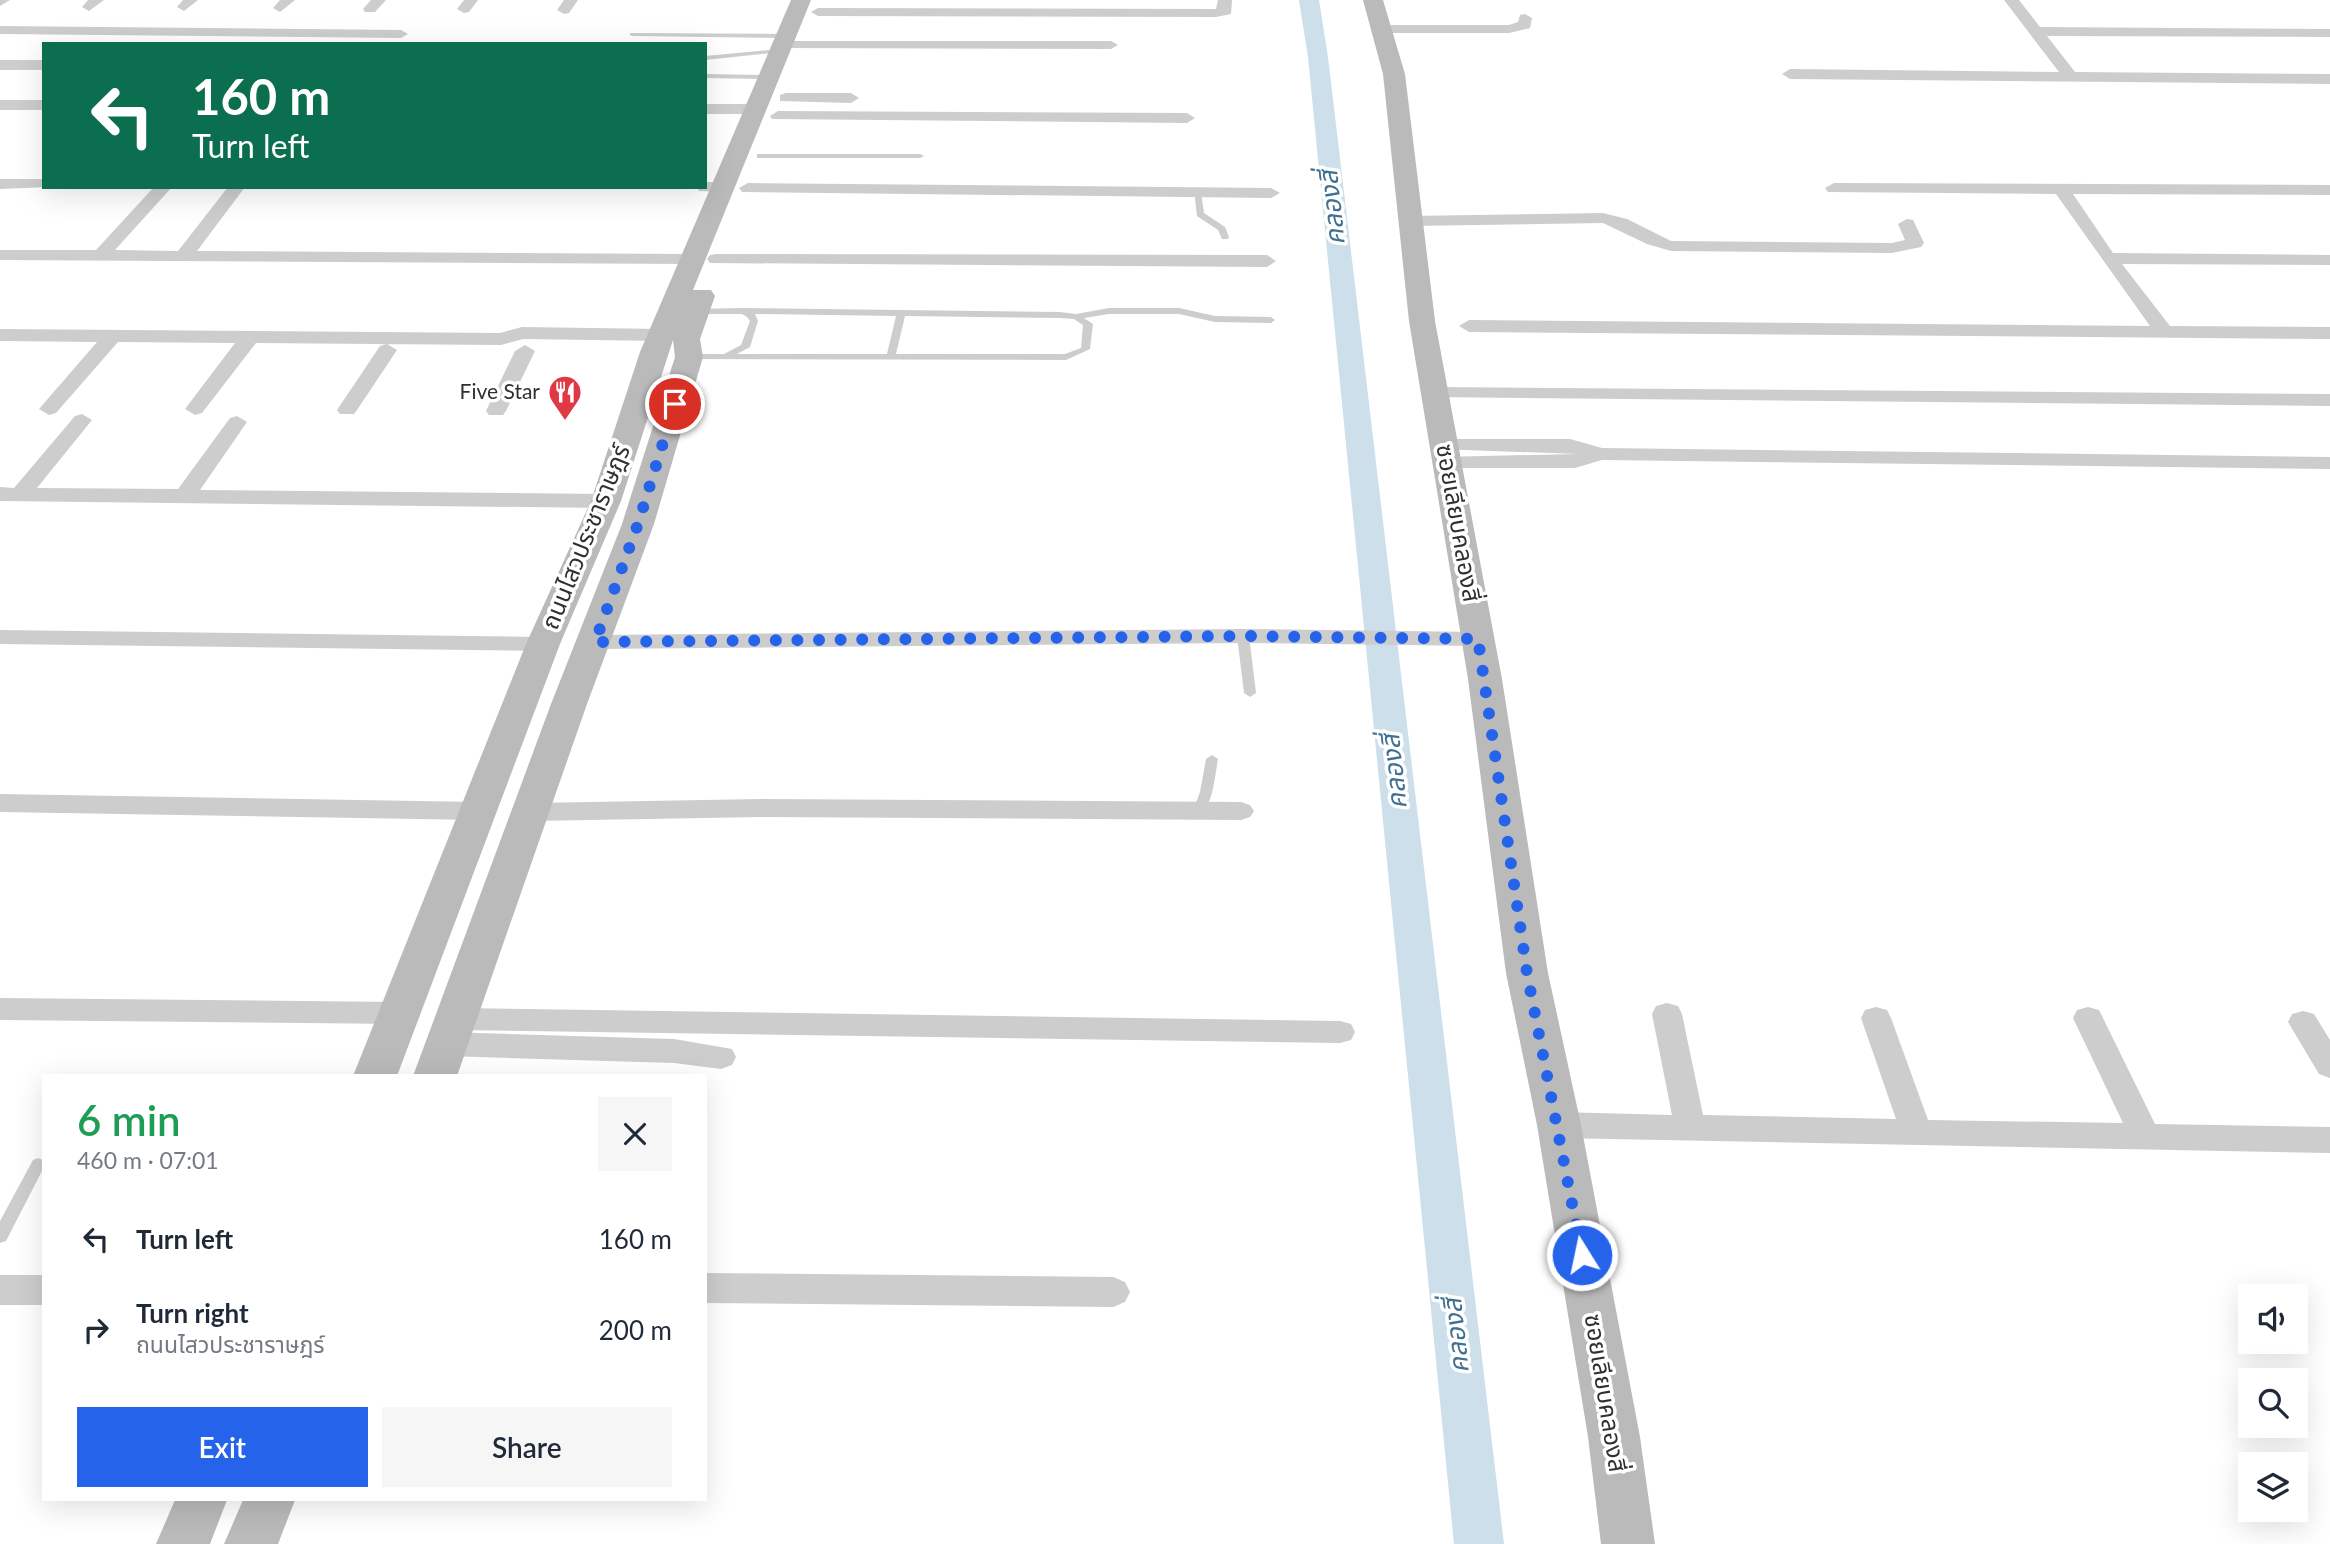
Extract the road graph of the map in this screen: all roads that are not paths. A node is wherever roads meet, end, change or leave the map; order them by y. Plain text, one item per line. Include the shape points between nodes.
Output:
1 (1225, 0) edge
2 (2011, 0) edge
3 (814, 4) edge
4 (944, 6) edge
5 (1377, 14) edge
6 (1525, 18) dead end
7 (2036, 31) junction
8 (2, 32) edge
9 (2330, 33) edge
10 (401, 34) dead end
11 (632, 34) dead end
12 (663, 42) edge
13 (1111, 45) dead end
14 (707, 53) edge
15 (707, 58) edge
16 (0, 65) edge
17 (42, 65) edge
18 (780, 72) junction
19 (1790, 74) dead end
20 (707, 76) edge
21 (2070, 76) junction
22 (2330, 79) edge
23 (1048, 98) dead end
24 (868, 99) dead end
25 (0, 105) edge
26 (42, 105) edge
27 (707, 108) edge
28 (1043, 116) junction
29 (1187, 118) dead end
30 (760, 156) junction
31 (920, 156) dead end
32 (0, 184) edge
33 (42, 184) edge
34 (725, 187) edge
35 (1835, 188) dead end
36 (2060, 188) junction
37 (162, 189) edge
38 (235, 189) edge
39 (2330, 190) edge
40 (1197, 192) junction
41 (1271, 193) dead end
42 (1409, 221) junction
43 (1908, 224) dead end
44 (1225, 237) dead end
45 (0, 255) edge
46 (102, 255) junction
47 (183, 256) junction
48 (2108, 258) junction
49 (704, 259) junction
50 (2330, 260) edge
51 (1266, 261) dead end
52 (697, 311) junction
53 (742, 311) junction
54 (901, 314) junction
55 (1076, 317) junction
56 (1272, 320) dead end
57 (1469, 326) dead end
58 (2165, 332) junction
59 (2330, 332) edge
60 (0, 335) edge
61 (108, 341) junction
62 (246, 343) junction
63 (657, 343) junction
64 (498, 345) junction
65 (0, 346) edge
66 (387, 350) junction
67 (525, 351) junction
68 (722, 356) junction
69 (689, 357) junction
70 (891, 357) junction
71 (1434, 393) junction
72 (2330, 400) edge
73 (49, 409) dead end
74 (195, 409) dead end
75 (347, 410) dead end
76 (496, 411) dead end
77 (82, 420) dead end
78 (237, 422) dead end
79 (1445, 454) junction
80 (2330, 463) edge
81 (10, 494) edge
82 (184, 496) junction
83 (606, 501) junction
84 (1243, 636) junction
85 (0, 637) edge
86 (1478, 639) junction
87 (595, 642) junction
88 (543, 644) junction
89 (1250, 693) dead end
90 (1212, 759) dead end
91 (0, 803) edge
92 (478, 811) junction
93 (1199, 811) junction
94 (1241, 811) dead end
95 (532, 812) junction
96 (0, 1009) edge
97 (401, 1013) junction
98 (1667, 1013) dead end
99 (1876, 1018) dead end
100 (2088, 1018) dead end
101 (2303, 1022) dead end
102 (451, 1031) junction
103 (1340, 1032) dead end
104 (721, 1057) dead end
105 (2330, 1066) edge
106 (375, 1074) edge
107 (436, 1074) edge
108 (1559, 1125) junction
109 (1690, 1127) junction
110 (1917, 1132) junction
111 (2146, 1137) junction
112 (2330, 1140) edge
113 (38, 1164) dead end
114 (0, 1236) edge
115 (707, 1288) edge
116 (0, 1290) edge
117 (42, 1290) edge
118 (1113, 1292) dead end
119 (201, 1501) edge
120 (269, 1501) edge
121 (183, 1544) edge
122 (251, 1544) edge
123 (1628, 1544) edge

1 - 4 street via 1226,11 1216,13
2 - 7 street
3 - 4 street
3 - 18 main road, ถนนไสวประชาราษฎร์
5 - 6 street via 1522,28
5 - 42 main road, ซอยเลียบคลองสี่ via 1394,74
7 - 9 street
7 - 21 street
8 - 10 street
11 - 12 lane
13 - 18 street
14 - 18 lane
15 - 18 lane
16 - 17 street
18 - 20 lane
18 - 24 street
18 - 27 street
18 - 28 street
18 - 30 main road, ถนนไสวประชาราษฎร์
18 - 34 main road, ถนนไสวประชาราษฎร์
19 - 21 street
21 - 22 street
23 - 28 street
25 - 26 street
28 - 29 street
30 - 31 lane
30 - 34 main road, ถนนไสวประชาราษฎร์
32 - 33 street
34 - 40 street
34 - 49 main road, ถนนไสวประชาราษฎร์
35 - 36 street
36 - 39 street
36 - 48 street
37 - 46 street
38 - 47 street
40 - 41 street
40 - 44 lane via 1200,214 1222,229
42 - 43 street via 1603,218 1617,220 1663,245 1892,248 1915,243
42 - 71 main road, ซอยเลียบคลองสี่
45 - 46 street
46 - 47 street
47 - 49 street
48 - 50 street
48 - 58 street
49 - 51 street
49 - 52 main road, ถนนไสวประชาราษฎร์
49 - 63 main road, ถนนไสวประชาราษฎร์
52 - 53 lane
52 - 69 main road, ถนนไสวประชาราษฎร์ via 686,339
53 - 54 lane
53 - 68 lane via 754,321 745,347
54 - 55 lane
54 - 70 lane
55 - 56 lane via 1132,310
55 - 70 lane via 1088,324 1085,349 1074,355
57 - 58 street
58 - 59 street
60 - 61 street
61 - 62 street
61 - 65 street
61 - 73 street
62 - 64 street
62 - 66 street
62 - 74 street
63 - 64 street via 522,333
63 - 67 street
63 - 83 main road, ถนนไสวประชาราษฎร์
64 - 66 street
64 - 67 street
66 - 75 street
67 - 76 street
68 - 69 lane
68 - 70 lane
69 - 87 main road, ถนนไสวประชาราษฎร์ via 638,524
71 - 72 street
71 - 79 main road, ซอยเลียบคลองสี่
77 - 81 street
78 - 82 street
79 - 80 street via 1575,462 1601,454
79 - 86 main road, ซอยเลียบคลองสี่
81 - 82 street
82 - 83 street
83 - 88 main road, ถนนไสวประชาราษฎร์
84 - 86 street
84 - 87 street
84 - 89 lane
85 - 88 street
86 - 108 main road, ซอยเลียบคลองสี่ via 1527,973
87 - 95 main road, ถนนไสวประชาราษฎร์
88 - 92 main road, ถนนไสวประชาราษฎร์
90 - 93 lane
91 - 92 street
92 - 97 main road, ถนนไสวประชาราษฎร์
93 - 94 street
93 - 95 street via 761,808
95 - 102 main road, ถนนไสวประชาราษฎร์
96 - 97 street
97 - 106 main road, ถนนไสวประชาราษฎร์
98 - 109 street
99 - 110 street
100 - 111 street
101 - 105 street
102 - 103 street
102 - 104 street
102 - 107 main road, ถนนไสวประชาราษฎร์
108 - 109 street
108 - 123 main road, ซอยเลียบคลองสี่ via 1614,1437
109 - 110 street
110 - 111 street
111 - 112 street
113 - 114 lane
115 - 118 street
116 - 117 street
119 - 121 main road
120 - 122 main road

